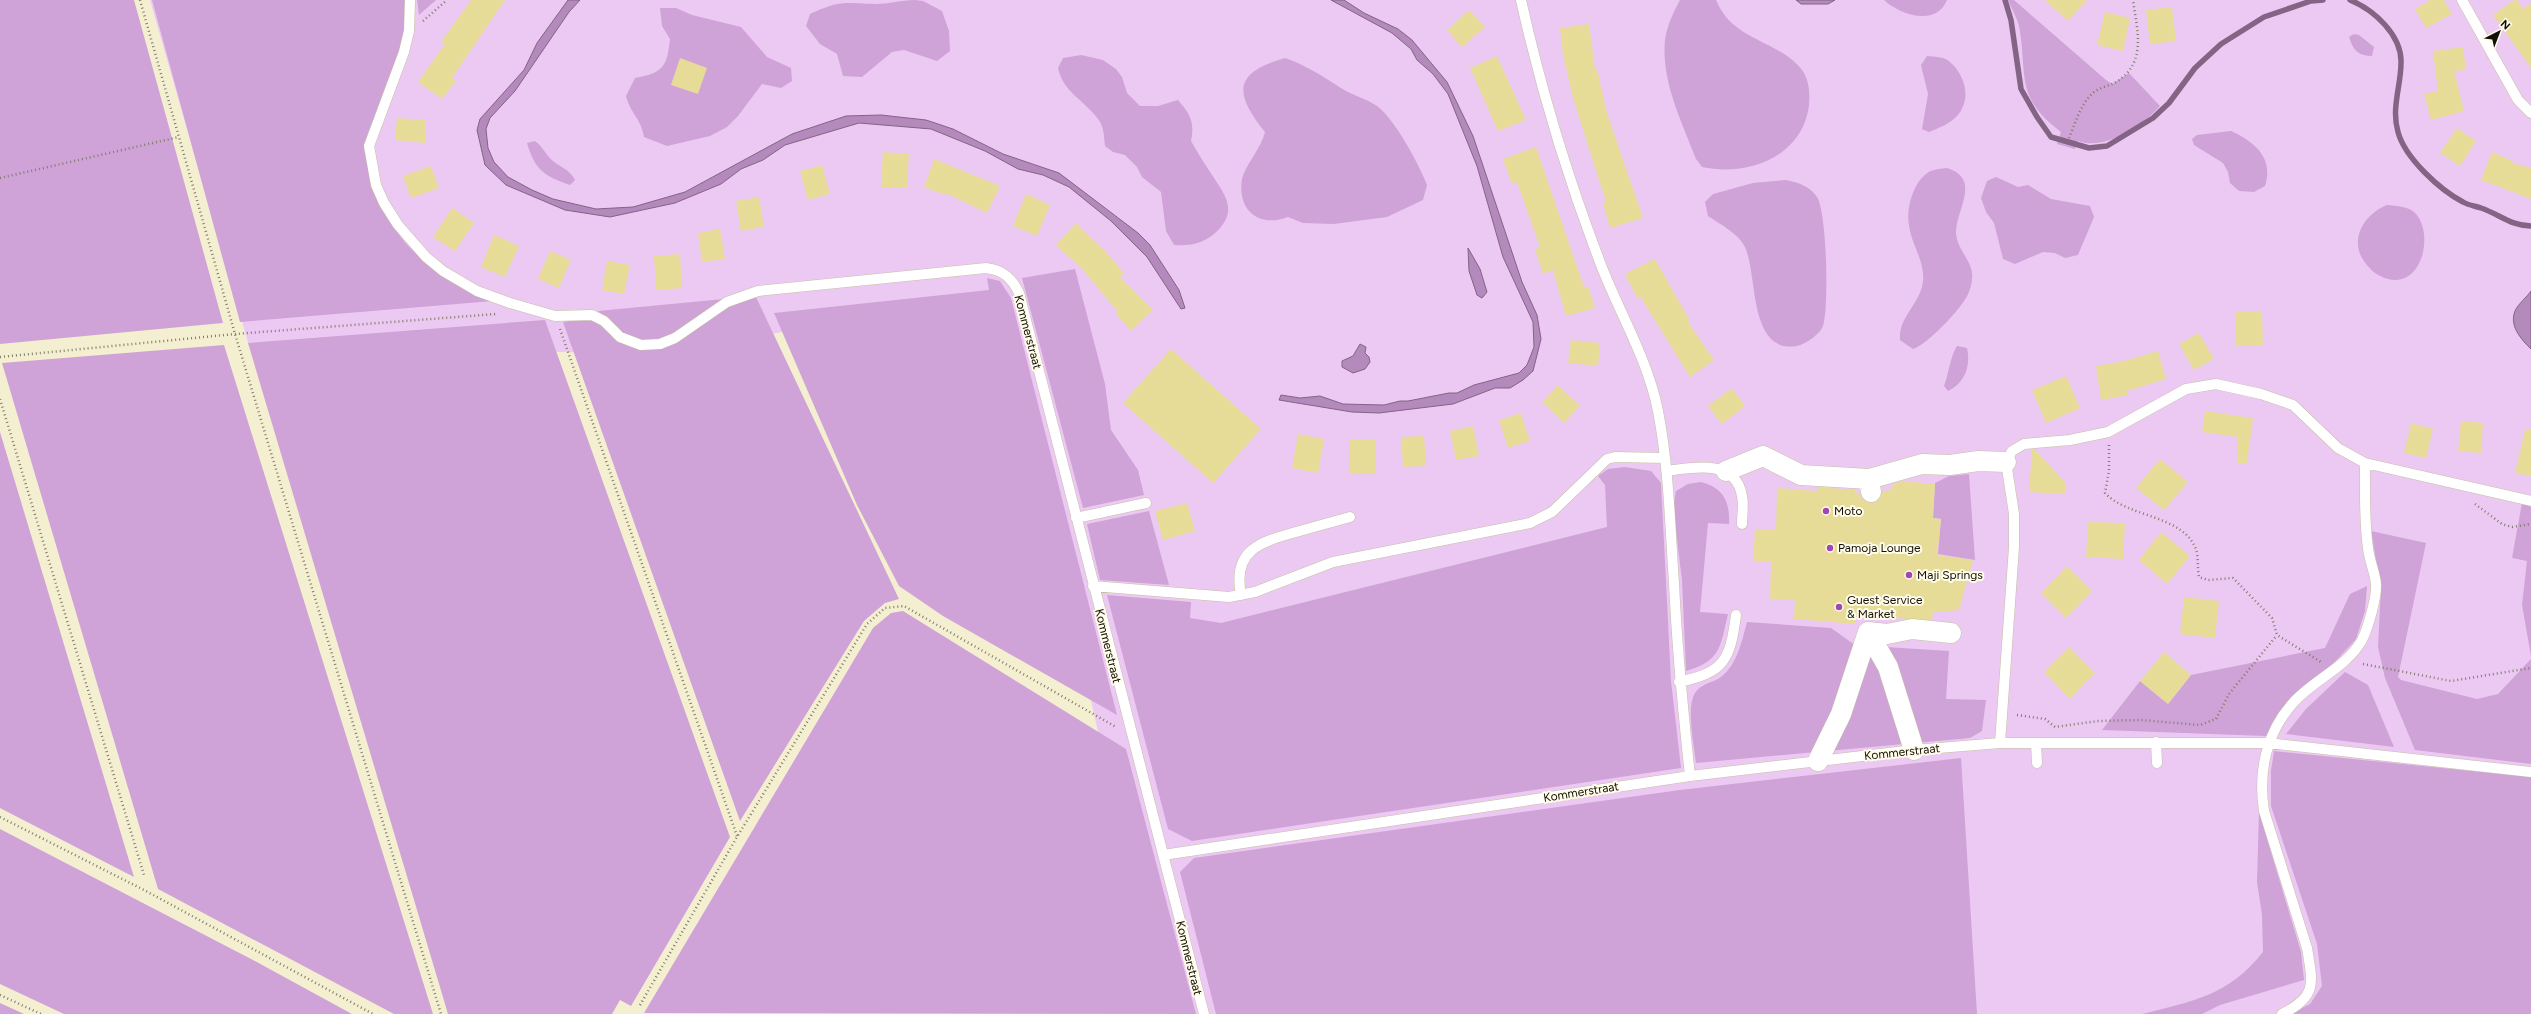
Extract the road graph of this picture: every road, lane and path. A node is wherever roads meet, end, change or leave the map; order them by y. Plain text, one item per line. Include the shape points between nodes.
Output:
1 (140, 0) edge
2 (410, 0) edge
3 (447, 0) edge
4 (1521, 0) edge
5 (2133, 0) edge
6 (2462, 0) edge
7 (409, 31) junction
8 (2531, 113) edge
9 (179, 137) junction
10 (2069, 138) dead end
11 (0, 178) edge
12 (504, 313) dead end
13 (555, 316) junction
14 (235, 334) junction
15 (0, 358) edge
16 (0, 399) edge
17 (2108, 432) junction
18 (1665, 458) junction
19 (2006, 462) junction
20 (2365, 463) junction
21 (1667, 471) junction
22 (1726, 471) junction
23 (2463, 486) junction
24 (2531, 501) edge
25 (1146, 503) dead end
26 (1076, 518) junction
27 (1350, 518) dead end
28 (1742, 524) dead end
29 (2531, 524) edge
30 (1093, 586) junction
31 (1241, 595) junction
32 (1736, 615) dead end
33 (1868, 632) junction
34 (1951, 633) dead end
35 (2277, 635) junction
36 (2531, 668) edge
37 (2334, 671) junction
38 (1679, 682) junction
39 (2003, 713) junction
40 (1131, 736) junction
41 (2156, 742) junction
42 (2000, 743) junction
43 (2036, 743) junction
44 (2268, 743) junction
45 (1914, 750) junction
46 (1818, 761) junction
47 (2037, 763) dead end
48 (2157, 763) dead end
49 (2531, 772) edge
50 (1690, 776) junction
51 (0, 817) edge
52 (737, 837) junction
53 (1163, 855) junction
54 (144, 875) dead end
55 (0, 995) edge
56 (640, 1005) dead end
57 (41, 1014) edge
58 (373, 1014) edge
59 (441, 1014) edge
60 (1204, 1014) edge
61 (2282, 1014) edge

1 - 9 path
2 - 7 lane, Kommerstraat
3 - 7 path
4 - 18 lane via 1543,88 1585,222 1649,380 1658,410
5 - 10 path via 2138,56 2128,72 2117,82 2092,93
6 - 8 lane via 2518,100
7 - 13 lane, Kommerstraat via 404,52 369,146 376,185 384,202 413,244 443,271 477,290
9 - 11 path
9 - 14 path
12 - 14 path
13 - 26 lane, Kommerstraat via 592,315 604,321 620,338 641,345 660,344 675,338 727,302 746,293 996,269 1012,279 1019,293
13 - 52 path
14 - 15 path
14 - 59 path
16 - 54 path
17 - 19 lane via 2070,440 2024,444 2012,451
17 - 20 lane via 2186,389 2216,384 2261,394 2293,405 2338,448
17 - 35 path via 2109,471 2105,493 2114,502 2165,522 2189,536 2196,548 2199,577 2208,580 2233,578 2272,618
18 - 21 lane
18 - 31 lane via 1607,459 1552,512 1530,523 1333,562
19 - 22 street via 1922,464 1870,485 1801,475 1763,456
19 - 39 lane via 2014,514 2014,547
20 - 23 lane
20 - 37 lane via 2364,501 2368,549 2376,585 2371,614 2362,640
21 - 22 lane via 1702,466
21 - 38 lane
22 - 28 lane via 1739,484 1743,497
23 - 24 lane
23 - 29 path via 2464,494 2469,500 2502,524 2512,527
25 - 26 lane
26 - 30 lane, Kommerstraat
27 - 31 lane via 1264,540 1242,561 1237,578
30 - 31 lane via 1215,597
30 - 40 lane, Kommerstraat
32 - 38 lane via 1732,642 1723,664 1703,677
33 - 34 street via 1887,634 1912,629
33 - 45 street via 1888,666
33 - 46 street via 1841,714
35 - 37 path
35 - 39 path via 2229,694 2216,719 2200,726 2127,720 2055,727 2045,719
36 - 37 path via 2451,681 2366,664
37 - 44 lane via 2293,703
38 - 50 lane
39 - 42 lane
40 - 52 path via 904,606 885,608 867,624
40 - 53 lane, Kommerstraat
41 - 43 lane, Kommerstraat
41 - 44 lane, Kommerstraat
41 - 48 lane
42 - 43 lane, Kommerstraat
42 - 45 lane, Kommerstraat
43 - 47 lane
44 - 49 lane, Kommerstraat
44 - 61 lane via 2262,769 2261,791 2264,811 2311,968 2311,985 2307,998
45 - 46 lane, Kommerstraat
46 - 50 lane, Kommerstraat
50 - 53 lane, Kommerstraat
51 - 58 path via 144,890
52 - 56 path
53 - 60 lane, Kommerstraat
55 - 57 path

